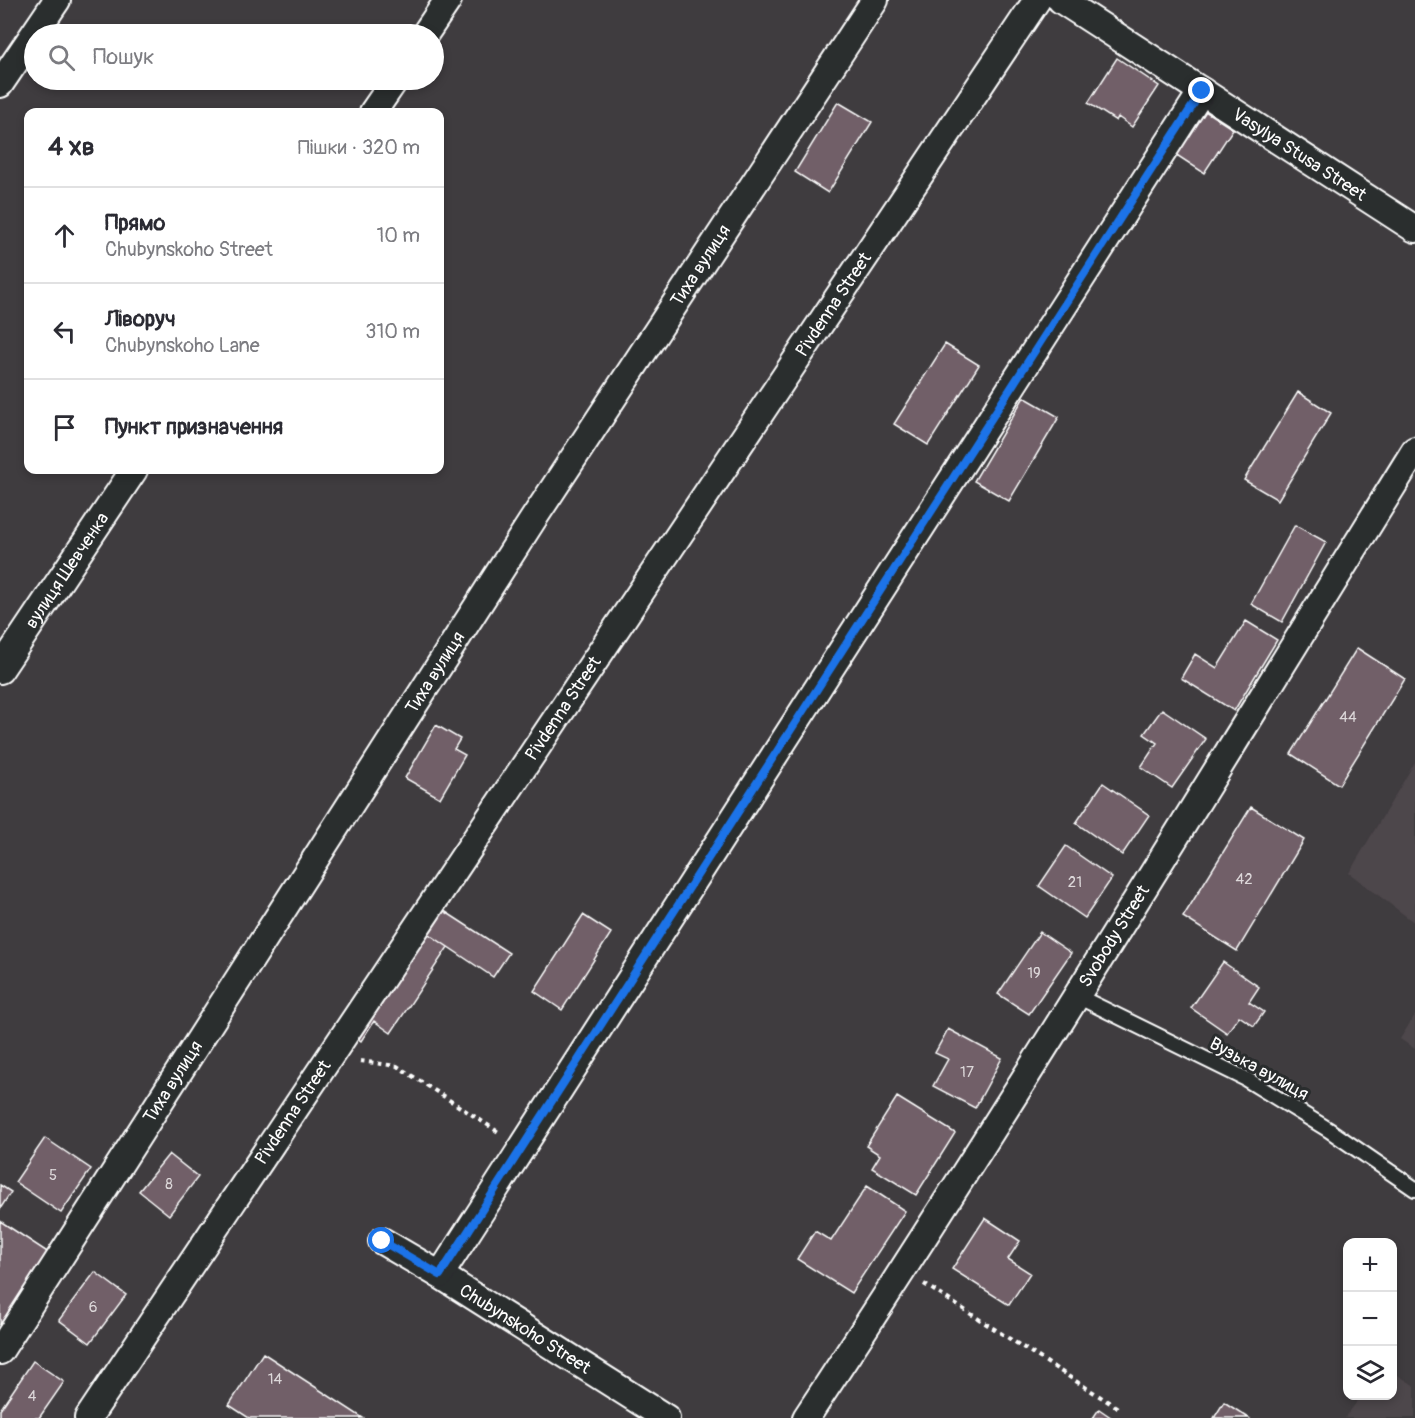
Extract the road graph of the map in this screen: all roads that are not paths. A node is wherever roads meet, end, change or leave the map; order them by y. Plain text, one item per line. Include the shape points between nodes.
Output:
1 (57, 0) edge
2 (448, 0) edge
3 (875, 0) edge
4 (1037, 0) edge
5 (1061, 0) edge
6 (41, 24) edge
7 (432, 24) edge
8 (24, 49) edge
9 (0, 84) edge
10 (388, 90) edge
11 (1202, 91) junction
12 (376, 108) edge
13 (1415, 229) edge
14 (1415, 450) edge
15 (131, 474) edge
16 (0, 670) edge
17 (1077, 996) junction
18 (1415, 1189) edge
19 (382, 1241) dead end
20 (440, 1275) junction
21 (0, 1351) edge
22 (88, 1418) edge
23 (666, 1418) edge
24 (806, 1418) edge

1 - 6 street
2 - 7 street
3 - 21 street, Тиха вулиця via 532,521
4 - 22 street, Pivdenna Street
5 - 11 street, Vasylya Stusa Street
8 - 9 street
10 - 12 street
11 - 13 street, Vasylya Stusa Street
11 - 20 street
14 - 17 street, Svobody Street
15 - 16 street, вулиця Шевченка
17 - 18 lane, Вузька вулиця via 1246,1079
17 - 24 street, Svobody Street
19 - 20 street, Chubynskoho Street
20 - 23 street, Chubynskoho Street

